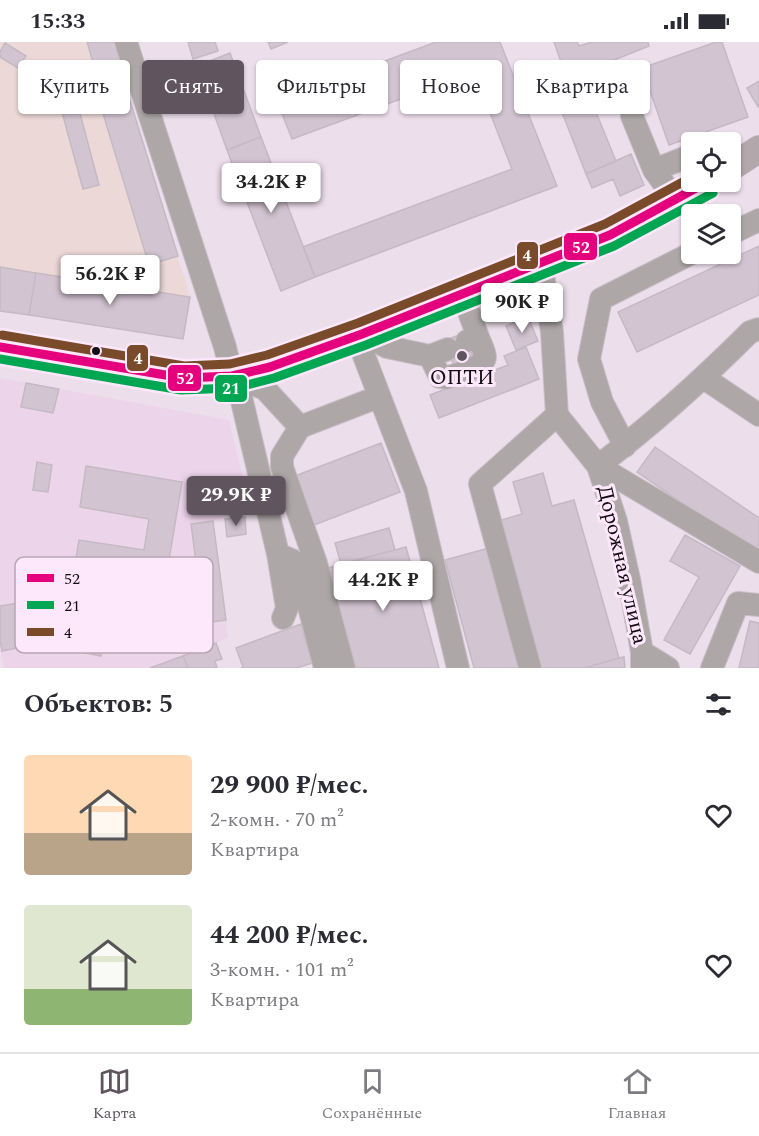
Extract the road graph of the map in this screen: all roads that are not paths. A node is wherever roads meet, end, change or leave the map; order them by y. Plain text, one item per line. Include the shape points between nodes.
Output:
1 (126, 42) edge
2 (632, 116) dead end
3 (759, 149) edge
4 (681, 159) edge
5 (741, 161) edge
6 (654, 170) junction
7 (688, 192) edge
8 (675, 199) junction
9 (759, 220) edge
10 (741, 229) edge
11 (681, 259) edge
12 (541, 262) junction
13 (462, 293) junction
14 (759, 329) edge
15 (362, 334) junction
16 (0, 347) edge
17 (232, 376) junction
18 (704, 378) junction
19 (378, 397) junction
20 (557, 415) junction
21 (759, 415) edge
22 (300, 427) junction
23 (625, 446) junction
24 (598, 466) junction
25 (278, 554) junction
26 (759, 562) edge
27 (759, 605) edge
28 (283, 618) dead end
29 (642, 660) edge
30 (325, 668) edge
31 (344, 668) edge
32 (458, 668) edge
33 (530, 668) edge
34 (668, 668) edge
35 (712, 668) edge

1 - 17 street
2 - 6 street
3 - 5 main road
4 - 6 street
6 - 8 street
7 - 8 main road
8 - 12 main road via 610,235
9 - 10 street
11 - 23 street via 601,299 589,359 602,402
12 - 13 main road
12 - 20 street via 552,332
13 - 15 main road
13 - 15 street via 456,346 387,347
14 - 18 street via 750,332
15 - 17 main road via 270,367
15 - 19 street via 364,356
16 - 17 main road via 183,378
17 - 22 street via 265,390
17 - 25 street via 241,397
18 - 21 street
18 - 23 street
19 - 22 street
19 - 32 street via 416,491
20 - 24 street, Дорожная улица
20 - 33 street via 480,484
22 - 31 street via 282,456 282,467 316,563
23 - 24 street
24 - 26 street
24 - 29 street, Дорожная улица via 619,532
25 - 28 street via 287,608
25 - 30 street via 298,565
27 - 35 street via 738,603
29 - 34 street

